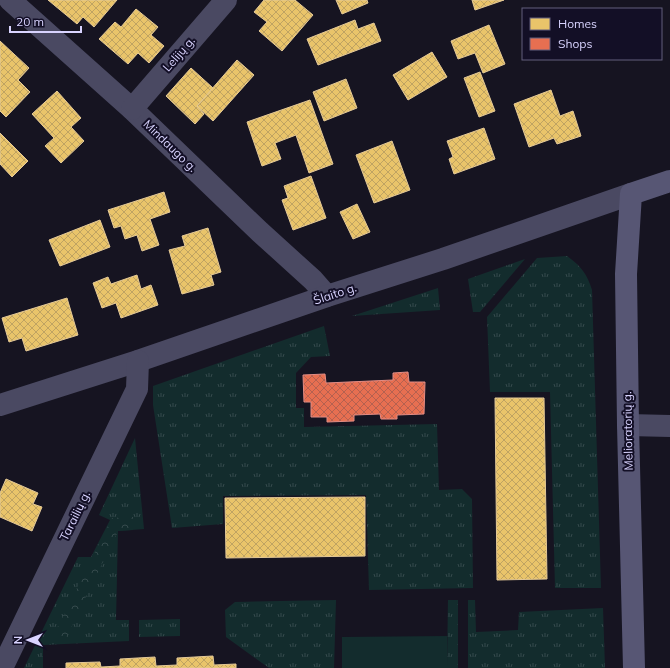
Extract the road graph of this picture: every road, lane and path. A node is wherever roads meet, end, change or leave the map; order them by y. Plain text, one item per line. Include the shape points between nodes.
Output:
1 (10, 0) edge
2 (226, 0) edge
3 (132, 109) junction
4 (670, 181) edge
5 (631, 194) junction
6 (327, 296) junction
7 (138, 361) junction
8 (0, 405) edge
9 (628, 425) junction
10 (670, 426) edge
11 (2, 668) edge
12 (634, 668) edge

1 - 3 street, Mindaugo g.
2 - 3 street, Lelijų g.
3 - 6 street, Mindaugo g.
4 - 5 main road, Šlaito g.
5 - 6 street, Šlaito g.
5 - 9 main road, Melioratorių g. via 626,274
6 - 7 street, Šlaito g.
7 - 8 street, Šlaito g.
7 - 11 street, Tarailių g. via 137,389
9 - 10 street
9 - 12 main road, Melioratorių g.

